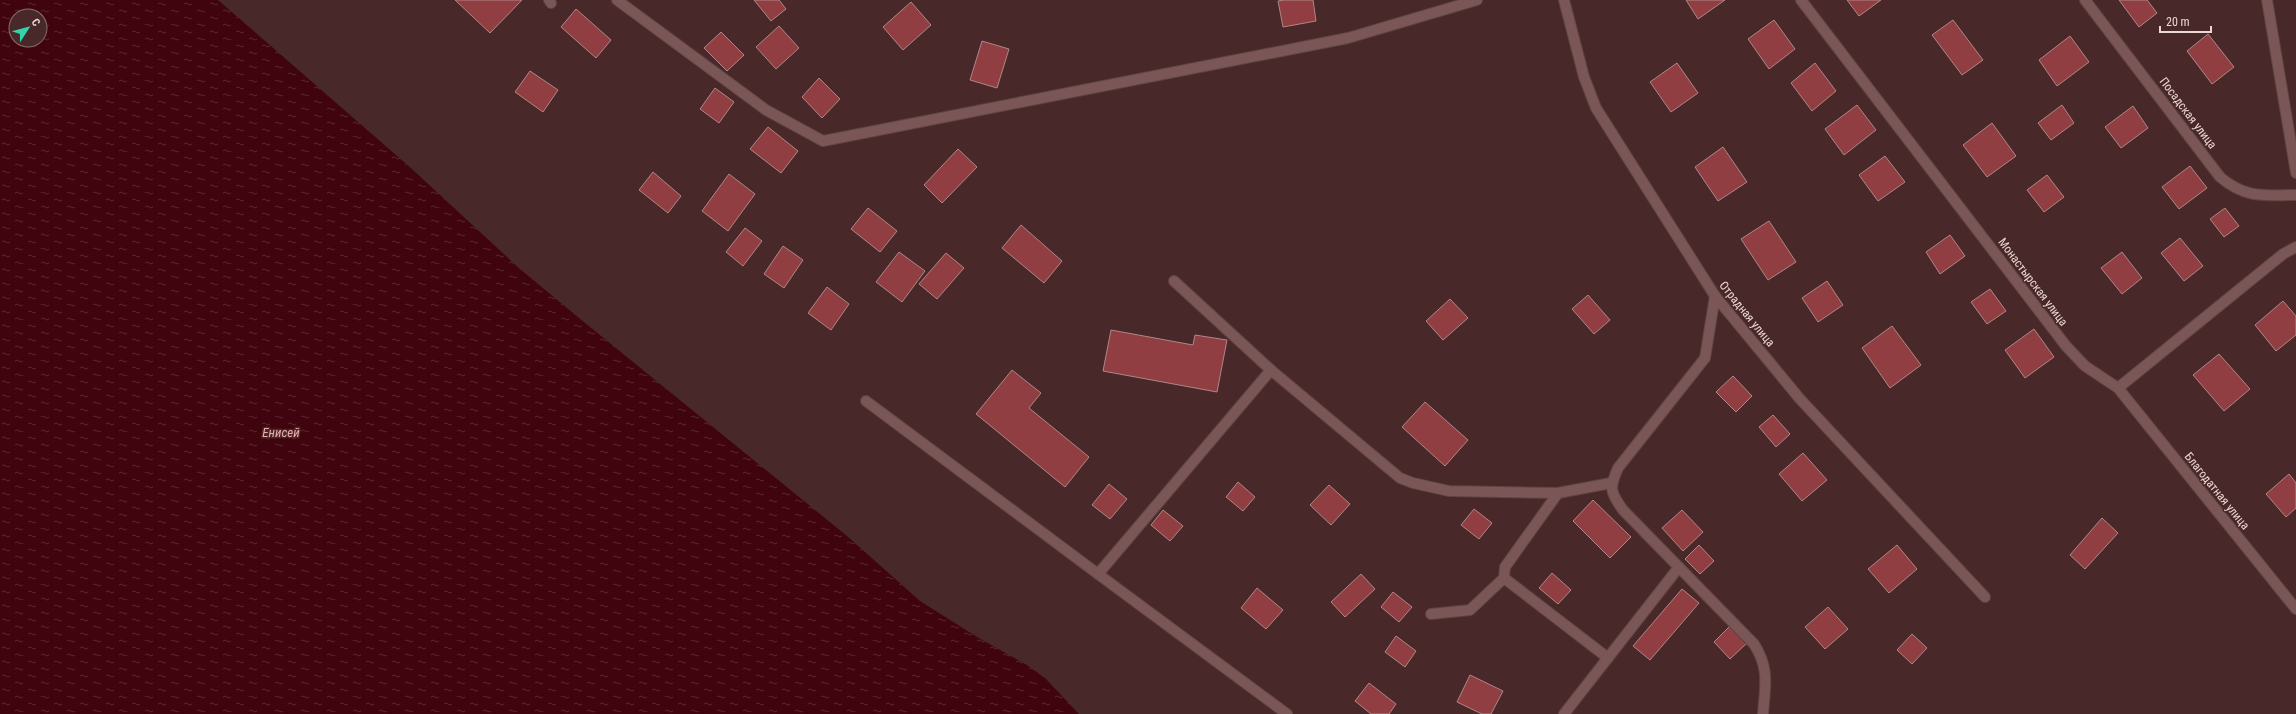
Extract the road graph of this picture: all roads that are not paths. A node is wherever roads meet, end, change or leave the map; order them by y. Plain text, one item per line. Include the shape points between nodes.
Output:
1 (618, 0) edge
2 (1477, 0) edge
3 (1564, 0) edge
4 (1800, 0) edge
5 (2085, 0) edge
6 (2267, 0) edge
7 (2295, 166) edge
8 (2296, 195) edge
9 (2296, 247) edge
10 (1174, 281) dead end
11 (1715, 296) junction
12 (1271, 370) junction
13 (2118, 388) junction
14 (866, 401) dead end
15 (1611, 483) junction
16 (1558, 494) junction
17 (1679, 567) junction
18 (1098, 574) junction
19 (1504, 578) junction
20 (1985, 596) dead end
21 (2296, 609) edge
22 (1431, 614) dead end
23 (1608, 658) junction
24 (1287, 714) edge
25 (1564, 714) edge
26 (1763, 714) edge

1 - 2 street via 766,110 824,142 1348,38
3 - 11 street, Отрадная улица via 1584,77 1596,108
4 - 13 street, Монастырская улица via 2066,346 2085,366
5 - 8 street, Посадская улица via 2220,177 2251,195
6 - 7 street
9 - 13 street via 2283,254
10 - 12 street
11 - 15 street via 1705,358 1618,468
11 - 20 street, Отрадная улица via 1800,399
12 - 16 street via 1400,478 1448,491
12 - 18 street
13 - 21 street, Благодатная улица
14 - 18 street
15 - 16 street
15 - 17 street via 1615,498 1623,510
16 - 19 street via 1505,567
17 - 23 street
17 - 26 street via 1754,644 1764,659 1766,674
18 - 24 street
19 - 22 street via 1470,610
19 - 23 street
23 - 25 street

